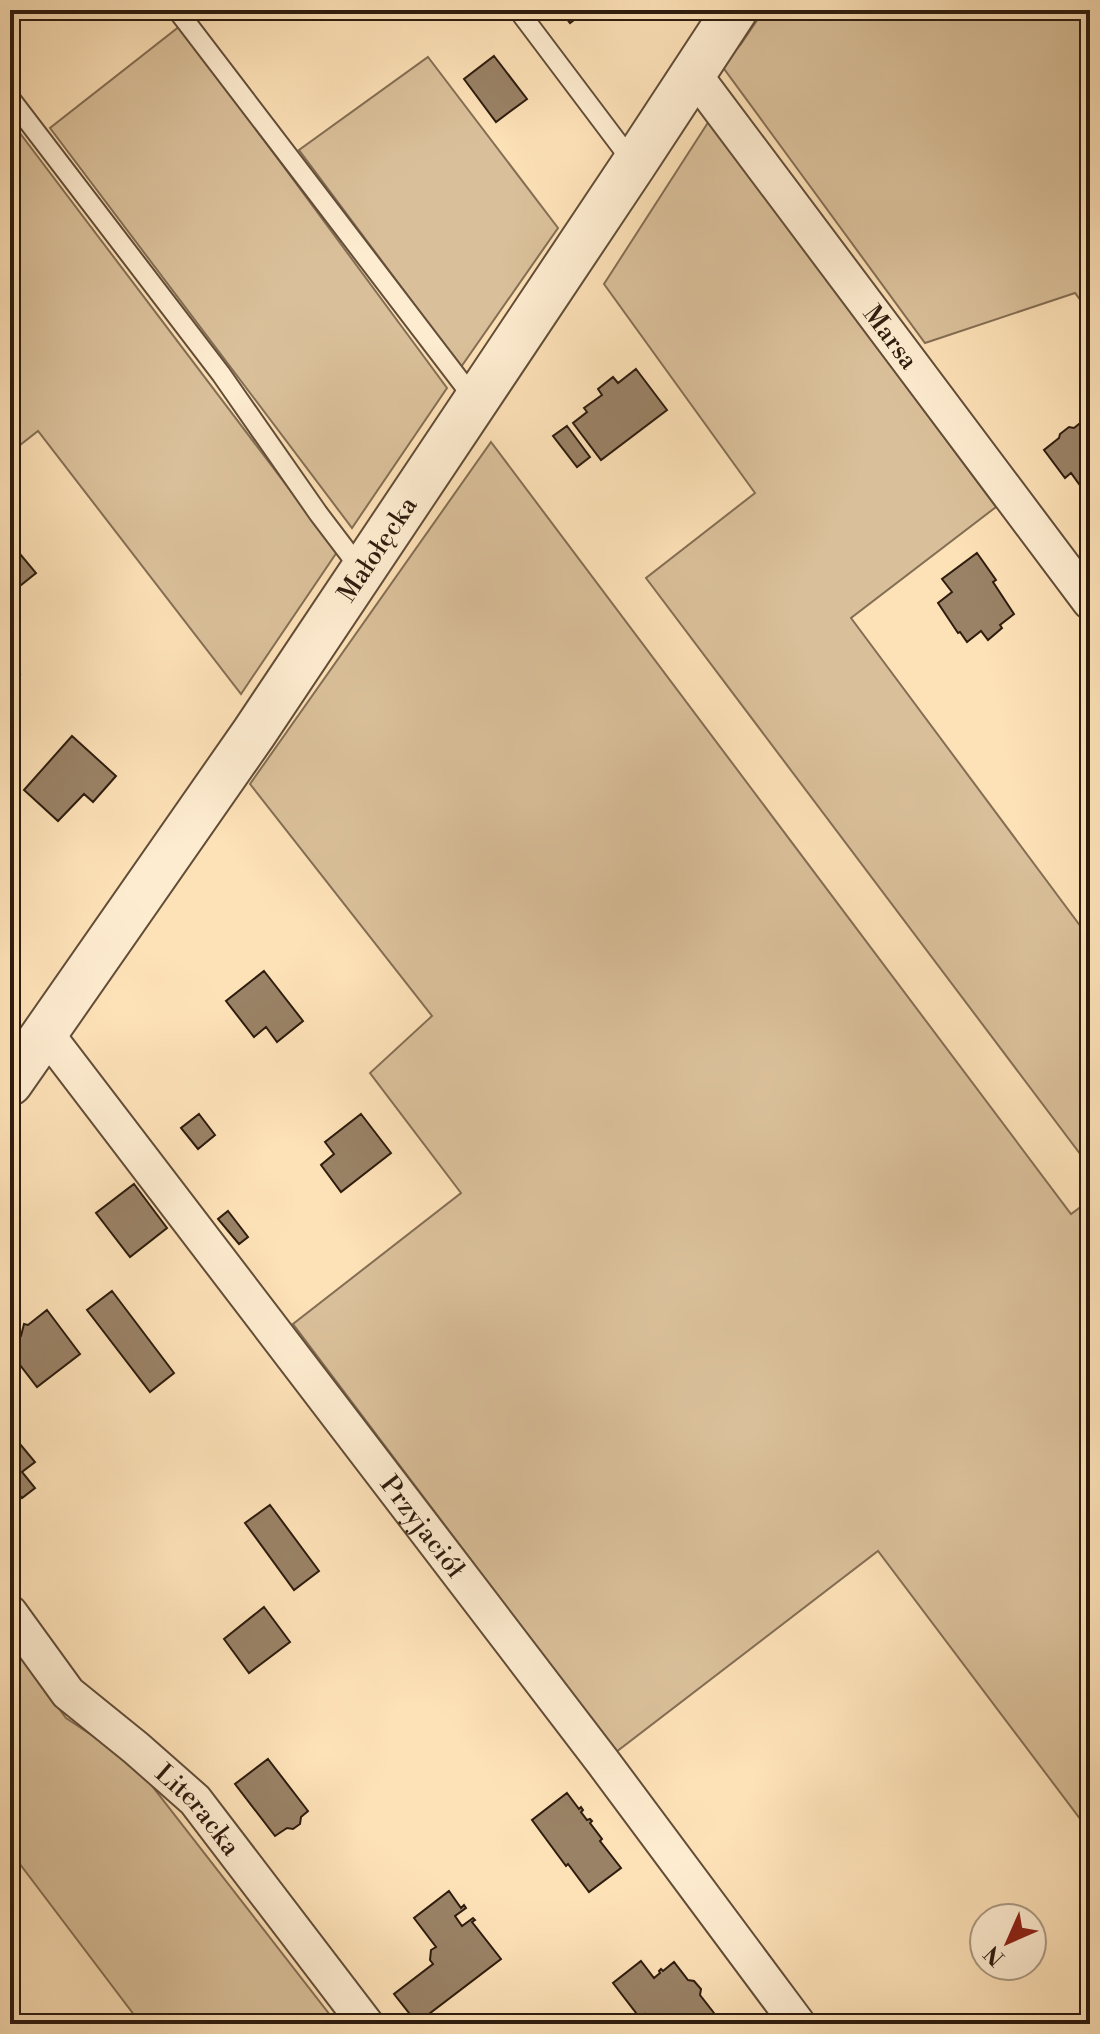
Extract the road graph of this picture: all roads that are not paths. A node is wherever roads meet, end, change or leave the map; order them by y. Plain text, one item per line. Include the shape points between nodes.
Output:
1 (177, 10) edge
2 (518, 10) edge
3 (735, 10) edge
4 (693, 73) junction
5 (10, 98) edge
6 (634, 164) junction
7 (475, 400) junction
8 (362, 571) junction
9 (1090, 602) edge
10 (45, 1032) junction
11 (10, 1083) edge
12 (10, 1613) edge
13 (366, 2024) edge
14 (798, 2024) edge

1 - 7 lane
2 - 6 lane
3 - 4 street, Małołęcka
4 - 6 street, Małołęcka
4 - 9 street, Marsa
5 - 8 lane via 221,374
6 - 7 street, Małołęcka
7 - 8 street, Małołęcka
8 - 10 street, Małołęcka
10 - 11 street, Małołęcka
10 - 14 street, Przyjaciół
12 - 13 street, Literacka via 68,1693 195,1800

